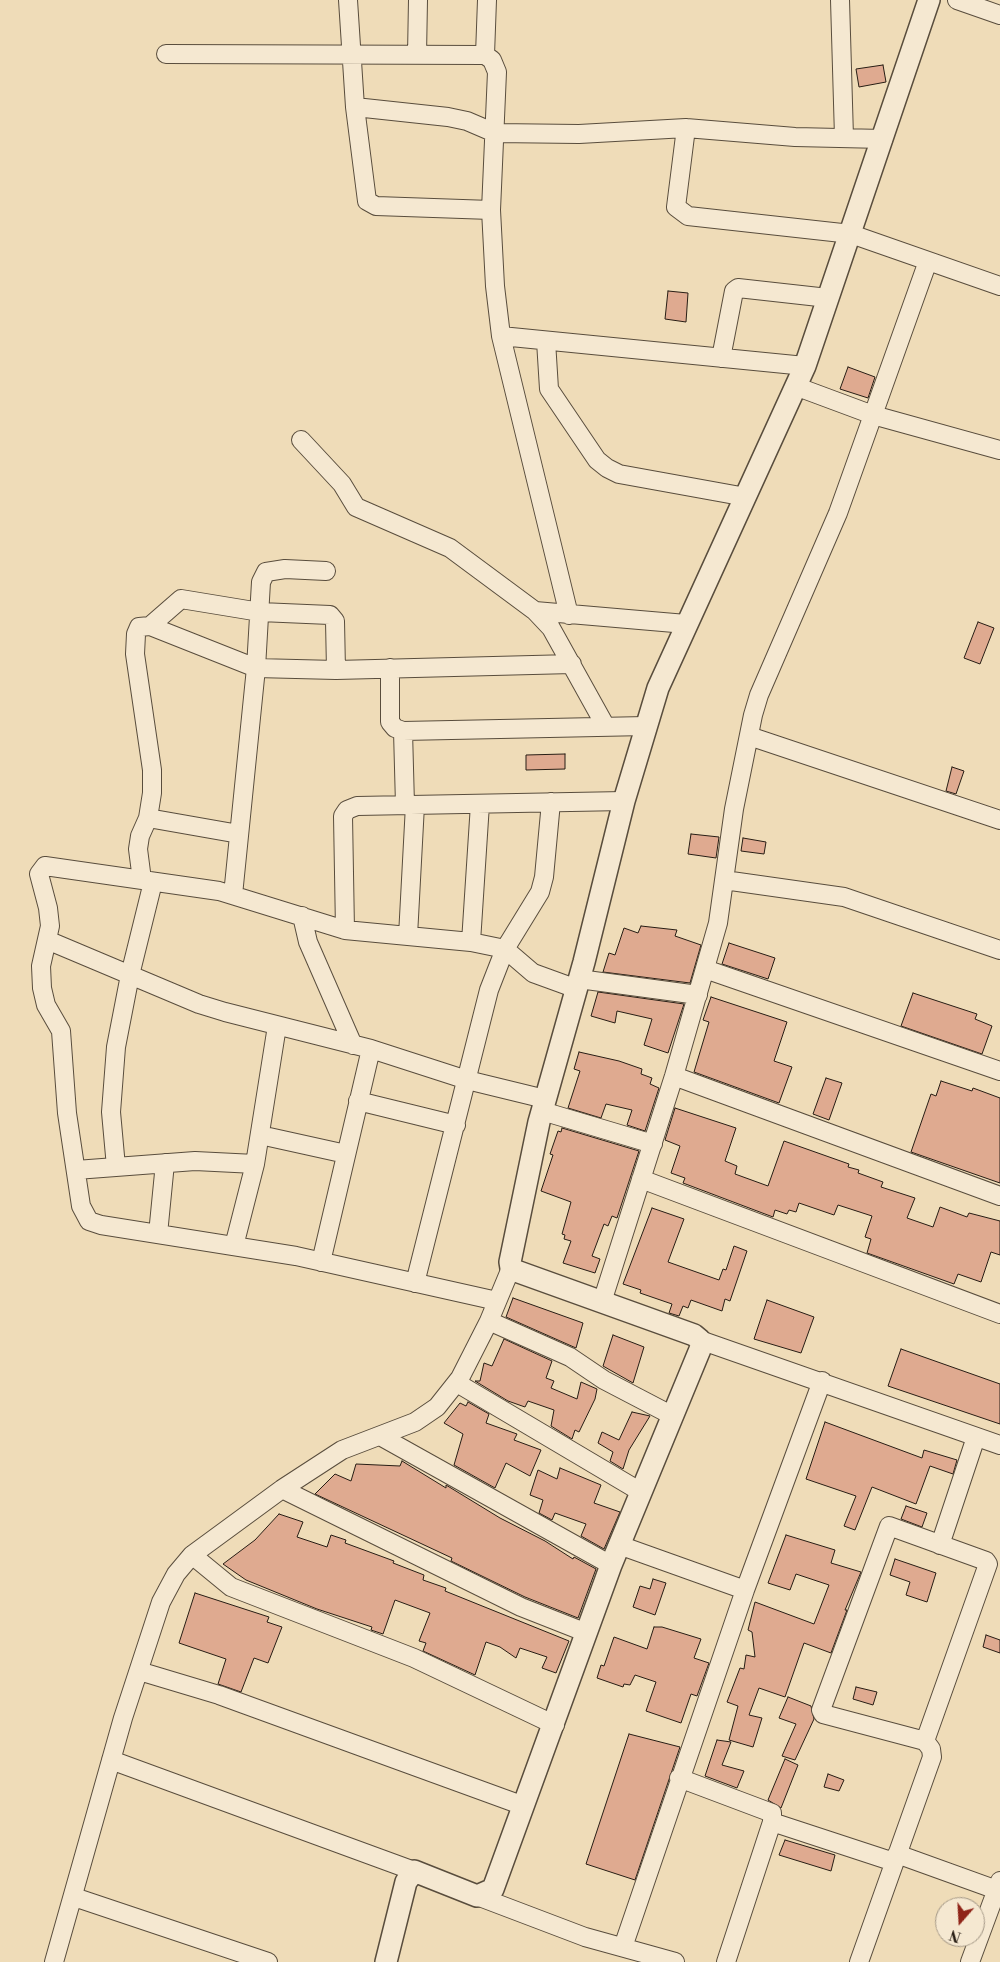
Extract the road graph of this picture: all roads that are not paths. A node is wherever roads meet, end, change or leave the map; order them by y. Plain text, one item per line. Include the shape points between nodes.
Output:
1 (348, 0) edge
2 (418, 0) edge
3 (487, 0) edge
4 (840, 0) edge
5 (929, 0) edge
6 (957, 0) edge
7 (1000, 15) edge
8 (166, 54) dead end
9 (352, 54) junction
10 (417, 55) junction
11 (485, 55) junction
12 (355, 107) junction
13 (686, 128) junction
14 (495, 133) junction
15 (844, 137) junction
16 (883, 138) junction
17 (491, 210) junction
18 (851, 234) junction
19 (928, 261) junction
20 (1000, 286) edge
21 (828, 298) junction
22 (501, 336) junction
23 (546, 340) junction
24 (721, 358) junction
25 (805, 366) junction
26 (795, 386) junction
27 (873, 415) junction
28 (301, 440) dead end
29 (1000, 450) edge
30 (746, 497) junction
31 (326, 571) dead end
32 (535, 611) junction
33 (260, 612) junction
34 (569, 615) junction
35 (686, 624) junction
36 (150, 626) junction
37 (572, 664) junction
38 (256, 668) junction
39 (390, 668) junction
40 (336, 670) junction
41 (646, 726) junction
42 (606, 727) junction
43 (403, 731) junction
44 (749, 736) junction
45 (624, 801) junction
46 (551, 802) junction
47 (480, 804) junction
48 (410, 805) junction
49 (148, 818) junction
50 (1000, 820) edge
51 (239, 834) junction
52 (724, 880) junction
53 (148, 881) junction
54 (233, 895) junction
55 (302, 916) junction
56 (345, 930) junction
57 (408, 936) junction
58 (47, 940) junction
59 (470, 942) junction
60 (505, 950) junction
61 (1000, 950) edge
62 (705, 969) junction
63 (130, 975) junction
64 (578, 984) junction
65 (698, 995) junction
66 (277, 1026) junction
67 (353, 1044) junction
68 (371, 1049) junction
69 (1000, 1071) edge
70 (674, 1076) junction
71 (467, 1080) junction
72 (358, 1101) junction
73 (544, 1105) junction
74 (456, 1125) junction
75 (260, 1135) junction
76 (653, 1144) junction
77 (346, 1154) junction
78 (165, 1163) junction
79 (255, 1164) junction
80 (116, 1167) junction
81 (76, 1170) junction
82 (641, 1180) junction
83 (1000, 1196) edge
84 (158, 1234) junction
85 (234, 1246) junction
86 (321, 1262) junction
87 (512, 1268) junction
88 (415, 1283) junction
89 (497, 1301) junction
90 (602, 1302) junction
91 (1000, 1314) edge
92 (489, 1321) junction
93 (700, 1340) junction
94 (822, 1381) junction
95 (457, 1382) junction
96 (673, 1416) junction
97 (380, 1436) junction
98 (976, 1437) junction
99 (1000, 1445) edge
100 (282, 1489) junction
101 (641, 1492) junction
102 (940, 1544) junction
103 (619, 1546) junction
104 (192, 1556) junction
105 (611, 1565) junction
106 (745, 1590) junction
107 (587, 1633) junction
108 (139, 1671) junction
109 (554, 1725) junction
110 (925, 1741) junction
111 (111, 1760) junction
112 (679, 1778) junction
113 (524, 1806) junction
114 (772, 1822) junction
115 (896, 1858) junction
116 (414, 1871) junction
117 (998, 1885) edge
118 (477, 1896) junction
119 (74, 1897) junction
120 (623, 1947) junction
121 (54, 1962) edge
122 (268, 1962) edge
123 (386, 1962) edge
124 (675, 1962) edge
125 (726, 1962) edge
126 (859, 1962) edge
127 (970, 1962) edge

1 - 9 street
2 - 10 street
3 - 11 street
4 - 15 street
5 - 16 street
6 - 7 street
8 - 9 street
9 - 10 street
9 - 12 street
10 - 11 street
11 - 14 street via 492,60 497,72
12 - 14 street via 448,117
12 - 17 street via 366,201 370,204
13 - 14 street via 579,134
13 - 15 street via 795,137
13 - 18 street via 676,207 681,213
14 - 17 street
15 - 16 street
16 - 18 street
17 - 22 street
18 - 19 street
18 - 21 street
19 - 20 street
19 - 27 street
21 - 24 street via 738,288 734,291
21 - 25 street
22 - 23 street
22 - 34 street
23 - 24 street
23 - 30 street via 549,389 597,460 607,468 619,474
24 - 25 street
25 - 26 street
26 - 27 street
26 - 30 street
27 - 29 street
27 - 44 street via 838,513 760,694
28 - 32 street via 342,484 356,507 450,548
30 - 35 street
31 - 33 street via 285,569 266,572 261,582
32 - 34 street
32 - 37 street via 551,628
33 - 36 street via 181,599
33 - 38 street
33 - 40 street via 330,615 335,621
34 - 35 street
35 - 41 street via 658,688
36 - 38 street
36 - 49 street via 140,627 135,643 152,770
37 - 39 street
37 - 42 street
38 - 40 street
38 - 51 street
39 - 40 street
39 - 43 street via 390,722
41 - 42 street
41 - 45 street
42 - 43 street
43 - 48 street
44 - 50 street
44 - 52 street
45 - 46 street
45 - 64 street
46 - 47 street
46 - 60 street via 540,892
47 - 48 street
47 - 59 street
48 - 56 street via 357,806 347,810 343,816
48 - 57 street
49 - 51 street
49 - 53 street via 138,850
51 - 54 street
52 - 61 street via 844,897
52 - 62 street via 718,923
53 - 54 street via 219,890
53 - 58 street via 45,866 39,874 48,908 50,926
53 - 63 street
54 - 55 street
55 - 56 street
55 - 67 street via 304,932
56 - 57 street
57 - 59 street
58 - 63 street
58 - 81 street via 41,966 42,988 46,1005 61,1031 67,1113
59 - 60 street
60 - 64 street via 533,973 552,982
60 - 71 street via 489,990
62 - 65 street
62 - 69 street
63 - 66 street via 199,1004
63 - 80 street via 116,1047 111,1112
64 - 65 street
64 - 73 street
65 - 70 street
66 - 67 street
66 - 75 street
67 - 68 street
68 - 71 street
68 - 72 street
70 - 76 street
70 - 83 street
71 - 73 street
71 - 74 street
72 - 74 street
72 - 77 street
73 - 76 street
73 - 87 street via 510,1262
74 - 88 street
75 - 77 street
75 - 79 street
76 - 82 street
77 - 86 street
78 - 79 street
78 - 80 street
78 - 84 street
79 - 85 street
80 - 81 street
81 - 84 street via 81,1206 88,1221
82 - 90 street
82 - 91 street
84 - 85 street
85 - 86 street
86 - 88 street
87 - 89 street
87 - 90 street
88 - 89 street
89 - 92 street
90 - 93 street
92 - 95 street
92 - 96 street via 570,1357 604,1380
93 - 94 street
93 - 96 street via 701,1347
94 - 98 street
94 - 106 street
95 - 97 street via 442,1402 415,1422
95 - 101 street
96 - 101 street
97 - 100 street via 342,1450
97 - 105 street
98 - 99 street
98 - 102 street
100 - 104 street
100 - 107 street via 521,1607
101 - 103 street
102 - 110 street via 986,1561 988,1567
102 - 110 street via 892,1526 888,1528 821,1710 823,1714
103 - 105 street
103 - 106 street
104 - 108 street via 176,1574 161,1602
104 - 109 street via 231,1587 414,1658
105 - 107 street
106 - 112 street
107 - 109 street
108 - 111 street
108 - 113 street via 219,1694
109 - 113 street
110 - 115 street via 932,1757
111 - 116 street
111 - 119 street
112 - 114 street via 771,1812
112 - 120 street
113 - 118 street via 493,1889
114 - 115 street
114 - 125 street
115 - 117 street
115 - 126 street
116 - 118 street
116 - 123 street via 406,1882
117 - 127 street
118 - 120 street via 547,1924
119 - 121 street
119 - 122 street
120 - 124 street

